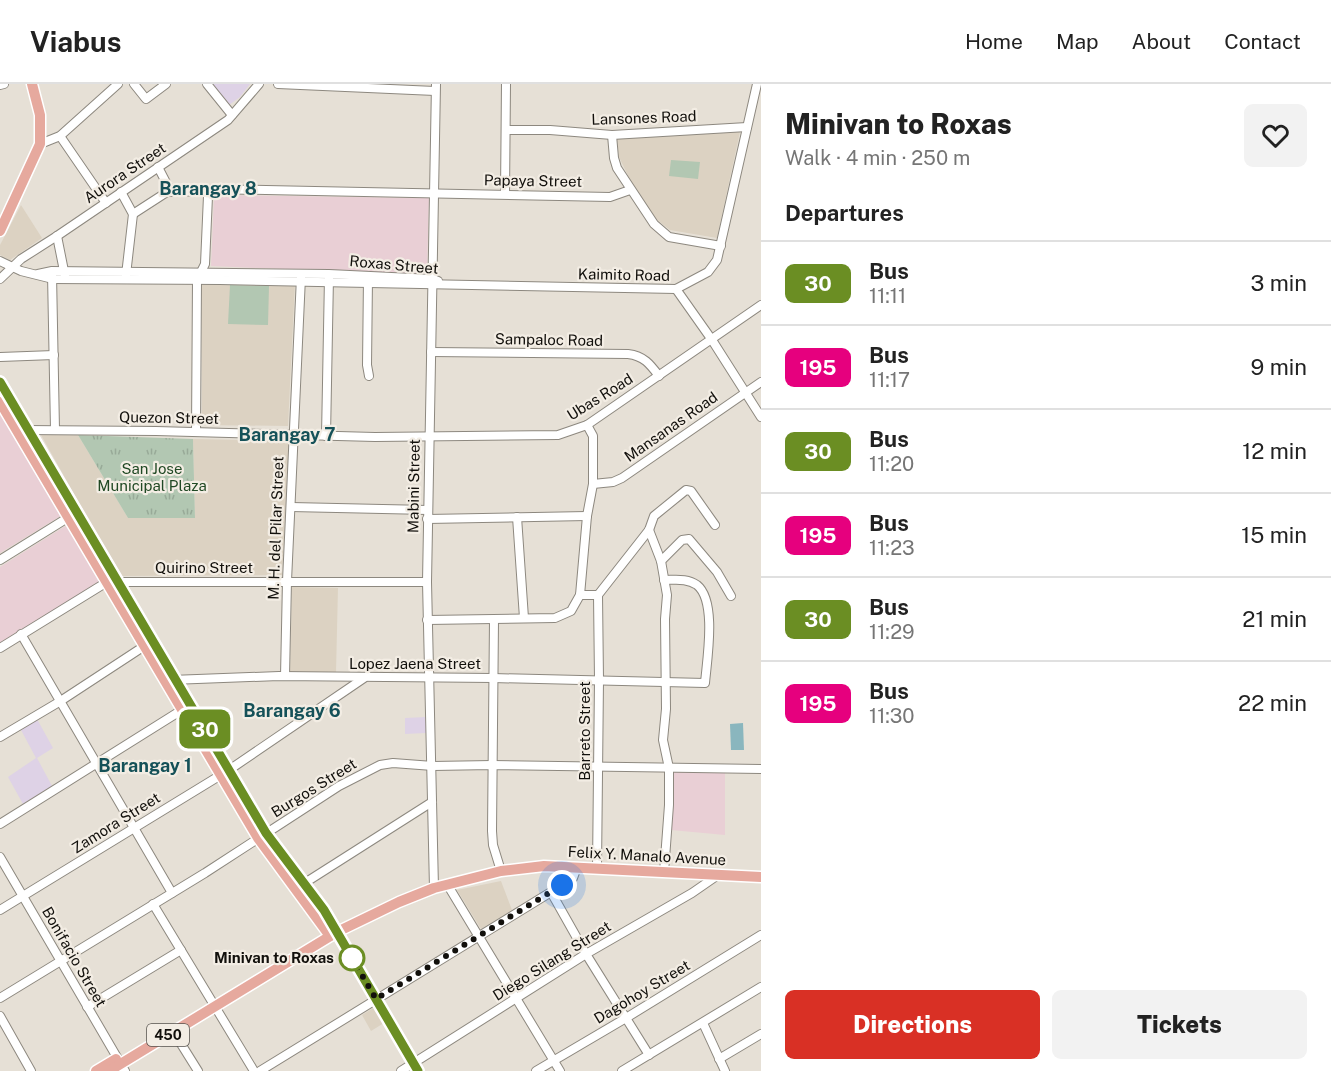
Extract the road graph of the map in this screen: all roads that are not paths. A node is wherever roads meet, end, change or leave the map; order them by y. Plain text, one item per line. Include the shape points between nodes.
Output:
1 (32, 84) edge
2 (117, 84) edge
3 (134, 84) edge
4 (166, 84) edge
5 (207, 84) edge
6 (259, 84) edge
7 (278, 84) edge
8 (508, 84) edge
9 (757, 84) edge
10 (436, 87) edge
11 (232, 115) junction
12 (747, 127) junction
13 (506, 130) junction
14 (612, 135) junction
15 (60, 136) junction
16 (40, 144) junction
17 (158, 167) junction
18 (630, 190) junction
19 (210, 191) junction
20 (122, 192) junction
21 (171, 192) junction
22 (433, 193) junction
23 (505, 194) junction
24 (106, 203) junction
25 (133, 214) junction
26 (0, 231) edge
27 (57, 237) junction
28 (721, 246) junction
29 (0, 261) edge
30 (10, 267) junction
31 (53, 275) junction
32 (65, 275) junction
33 (126, 276) junction
34 (199, 277) junction
35 (301, 278) junction
36 (329, 278) junction
37 (0, 279) edge
38 (368, 280) junction
39 (433, 282) junction
40 (447, 284) joint
41 (676, 289) junction
42 (761, 305) edge
43 (712, 340) junction
44 (431, 352) junction
45 (54, 355) junction
46 (0, 357) edge
47 (369, 376) dead end
48 (658, 376) junction
49 (0, 382) edge
50 (761, 382) edge
51 (745, 393) junction
52 (0, 402) edge
53 (761, 417) edge
54 (587, 425) junction
55 (22, 430) junction
56 (55, 430) junction
57 (196, 432) junction
58 (293, 435) junction
59 (326, 436) junction
60 (428, 437) junction
61 (593, 484) junction
62 (291, 507) junction
63 (428, 510) junction
64 (587, 516) junction
65 (74, 517) junction
66 (517, 517) junction
67 (427, 519) junction
68 (715, 525) dead end
69 (649, 530) junction
70 (0, 560) edge
71 (661, 561) junction
72 (664, 580) junction
73 (287, 581) junction
74 (112, 582) junction
75 (427, 582) junction
76 (580, 595) junction
77 (598, 595) junction
78 (731, 596) dead end
79 (524, 618) junction
80 (427, 620) junction
81 (494, 620) junction
82 (21, 634) junction
83 (148, 643) junction
84 (0, 648) edge
85 (285, 676) junction
86 (429, 677) junction
87 (365, 678) junction
88 (493, 678) junction
89 (170, 680) junction
90 (599, 680) junction
91 (665, 681) junction
92 (59, 702) junction
93 (186, 707) junction
94 (0, 737) edge
95 (96, 764) junction
96 (492, 765) junction
97 (433, 766) junction
98 (599, 766) junction
99 (669, 768) junction
100 (761, 769) edge
101 (225, 772) junction
102 (432, 802) junction
103 (0, 824) edge
104 (135, 827) junction
105 (262, 836) junction
106 (0, 857) edge
107 (577, 867) junction
108 (597, 868) junction
109 (501, 872) junction
110 (664, 872) junction
111 (718, 875) junction
112 (761, 877) edge
113 (447, 884) junction
114 (300, 886) junction
115 (430, 889) junction
116 (551, 892) junction
117 (172, 893) junction
118 (23, 896) junction
119 (153, 904) junction
120 (0, 910) edge
121 (334, 933) junction
122 (761, 935) edge
123 (477, 936) junction
124 (181, 950) junction
125 (586, 954) junction
126 (60, 960) junction
127 (761, 987) edge
128 (0, 998) edge
129 (516, 998) junction
130 (376, 999) junction
131 (214, 1003) junction
132 (87, 1007) junction
133 (0, 1016) edge
134 (626, 1018) junction
135 (703, 1023) junction
136 (173, 1031) junction
137 (761, 1034) edge
138 (649, 1055) junction
139 (719, 1059) junction
140 (554, 1060) junction
141 (121, 1064) edge
142 (415, 1067) edge
143 (31, 1071) edge
144 (96, 1071) edge
145 (109, 1071) edge
146 (198, 1071) edge
147 (254, 1071) edge
148 (260, 1071) edge
149 (401, 1071) edge
150 (536, 1071) edge
151 (560, 1071) edge
152 (622, 1071) edge
153 (724, 1071) edge

1 - 16 main road via 40,115
2 - 15 street
3 - 4 street via 146,99
5 - 11 street
6 - 11 street, Aurora Street
7 - 10 street
8 - 13 street
9 - 12 street, Kaimito Road
10 - 22 street, Mabini Street
11 - 17 street, Aurora Street
12 - 14 street, Lansones Road
12 - 28 street, Kaimito Road
13 - 14 street, Lansones Road
13 - 23 street
14 - 18 street via 614,158
15 - 16 street
15 - 24 street
16 - 26 main road
17 - 20 street, Aurora Street
17 - 21 street
18 - 23 street, Papaya Street via 610,197
18 - 28 street via 654,224 669,237
19 - 21 street, Papaya Street
19 - 22 street, Papaya Street via 215,188
19 - 34 street via 205,264
20 - 24 street, Aurora Street
20 - 25 street
21 - 25 street
22 - 23 street, Papaya Street
22 - 39 street, Mabini Street
24 - 27 street, Aurora Street
25 - 33 street
27 - 30 street, Aurora Street
27 - 32 street
28 - 41 street, Kaimito Road via 711,269
29 - 30 street, Roxas Street
30 - 31 street, Roxas Street via 34,276
30 - 37 street, Aurora Street
31 - 32 street, Roxas Street
31 - 45 street
32 - 33 street, Roxas Street
33 - 34 street, Roxas Street
34 - 35 street, Roxas Street
34 - 57 street
35 - 36 street, Roxas Street
35 - 58 street, M. H. del Pilar Street
36 - 38 street, Roxas Street
36 - 59 street
38 - 39 street, Roxas Street
38 - 47 street
39 - 40 street, Roxas Street
39 - 44 street, Mabini Street
40 - 41 street, Kaimito Road
41 - 43 street
42 - 43 street, Ubas Road
43 - 48 street, Ubas Road
43 - 51 street
44 - 48 street, Sampaloc Road via 628,354 647,360
44 - 60 street, Mabini Street
45 - 46 street
45 - 56 street
48 - 54 street, Ubas Road
49 - 55 main road
50 - 51 street, Mansanas Road
51 - 53 street
51 - 61 street, Mansanas Road via 622,478
52 - 55 main road
54 - 60 street, Ubas Road via 558,435
54 - 61 street via 593,436
55 - 56 street, Quezon Street
55 - 65 main road
56 - 57 street, Quezon Street
57 - 58 street, Quezon Street
58 - 59 street, Quezon Street
58 - 62 street, M. H. del Pilar Street
59 - 60 street, Quezon Street
60 - 63 street, Mabini Street
61 - 64 street
62 - 63 street
62 - 73 street, M. H. del Pilar Street
63 - 67 street, Mabini Street
64 - 66 street
64 - 76 street
65 - 70 street
65 - 74 main road
66 - 67 street
66 - 79 street
67 - 75 street, Mabini Street
68 - 69 street via 691,491 686,490 654,516
69 - 71 street
69 - 77 street
71 - 72 street
71 - 78 street via 682,540 689,539
72 - 91 street
72 - 91 street, Lopez Jaena Street via 695,584 702,591 709,623 705,683
73 - 74 street, Quirino Street
73 - 75 street, Quirino Street
73 - 85 street, M. H. del Pilar Street
74 - 82 street
74 - 83 main road
75 - 80 street, Mabini Street
76 - 77 street
76 - 79 street via 571,612 564,615
77 - 90 street, Barreto Street
79 - 81 street
80 - 81 street
80 - 86 street, Mabini Street
81 - 88 street
82 - 84 street
82 - 92 street
83 - 89 main road
83 - 92 street
85 - 87 street, Lopez Jaena Street
85 - 89 street, Lopez Jaena Street
86 - 87 street, Lopez Jaena Street
86 - 88 street, Lopez Jaena Street
86 - 97 street, Mabini Street
87 - 101 street, Zamora Street
88 - 90 street, Lopez Jaena Street
88 - 96 street
89 - 93 main road
90 - 91 street, Lopez Jaena Street
90 - 98 street, Barreto Street
91 - 99 street via 663,740
92 - 94 street
92 - 95 street
93 - 95 street
93 - 101 main road
95 - 103 street
95 - 104 street
96 - 97 street, Burgos Street
96 - 98 street, Burgos Street
96 - 109 street via 492,838
97 - 102 street, Mabini Street
97 - 105 street, Burgos Street via 393,763 373,767
98 - 99 street, Burgos Street
98 - 108 street, Barreto Street
99 - 100 street, Burgos Street
99 - 110 street
101 - 104 street, Zamora Street
101 - 105 main road
102 - 114 street
102 - 115 street, Mabini Street
104 - 117 street
104 - 118 street, Zamora Street
105 - 114 main road
105 - 117 street, Burgos Street
106 - 118 street, Bonifacio Street
107 - 108 main road, Felix Y. Manalo Avenue
107 - 109 main road, Felix Y. Manalo Avenue via 544,866
107 - 116 street via 573,878
108 - 110 main road, Felix Y. Manalo Avenue
109 - 113 main road, Felix Y. Manalo Avenue
110 - 111 main road, Felix Y. Manalo Avenue
111 - 112 main road, Felix Y. Manalo Avenue
111 - 125 street, Diego Silang Street
113 - 115 main road, Felix Y. Manalo Avenue
113 - 123 street
114 - 121 main road
115 - 121 main road, Felix Y. Manalo Avenue
116 - 123 street
116 - 125 street
117 - 119 street, Burgos Street
118 - 120 street, Zamora Street
118 - 126 street, Bonifacio Street
119 - 124 street
119 - 126 street, Burgos Street
121 - 130 street
121 - 131 main road, 450
122 - 134 street, Dagohoy Street
123 - 129 street
123 - 130 street
124 - 131 street
124 - 132 street
125 - 129 street, Diego Silang Street
125 - 134 street
126 - 128 street, Burgos Street
126 - 132 street, Bonifacio Street
127 - 135 street
129 - 140 street
129 - 142 street, Diego Silang Street
130 - 142 street
130 - 148 street
131 - 136 main road, 450
131 - 141 main road, 450
131 - 147 street
132 - 141 street, Bonifacio Street
133 - 143 street
134 - 138 street
134 - 140 street, Dagohoy Street
135 - 138 street
135 - 139 street
136 - 141 main road, 450
136 - 146 street
137 - 139 street
138 - 152 street
139 - 153 street
140 - 150 street, Dagohoy Street
140 - 151 street
141 - 144 main road, 450
141 - 145 main road, 450
142 - 149 street, Diego Silang Street

